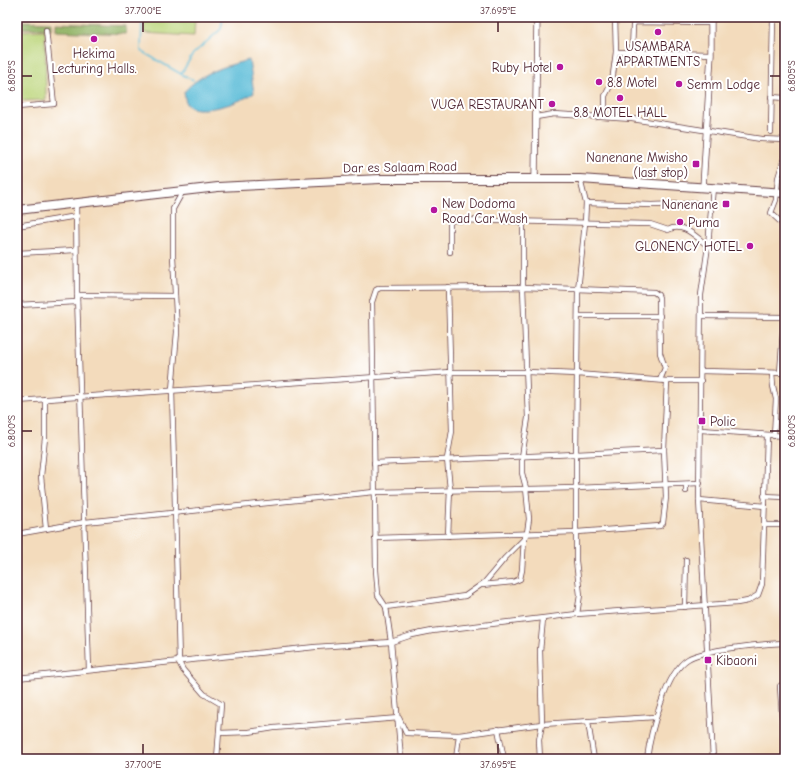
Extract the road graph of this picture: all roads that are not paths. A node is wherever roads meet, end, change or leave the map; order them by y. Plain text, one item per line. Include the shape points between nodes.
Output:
1 (537, 17) edge
2 (615, 17) edge
3 (772, 17) edge
4 (711, 20) edge
5 (46, 30) dead end
6 (632, 51) junction
7 (616, 52) junction
8 (711, 54) junction
9 (770, 97) junction
10 (785, 98) edge
11 (17, 107) edge
12 (536, 117) junction
13 (596, 117) junction
14 (707, 130) junction
15 (771, 132) dead end
16 (785, 140) edge
17 (785, 155) edge
18 (535, 178) junction
19 (580, 179) junction
20 (703, 187) junction
21 (713, 187) junction
22 (184, 190) junction
23 (781, 193) edge
24 (76, 202) junction
25 (586, 203) junction
26 (711, 203) junction
27 (17, 210) edge
28 (77, 216) junction
29 (523, 221) junction
30 (586, 223) junction
31 (17, 226) edge
32 (785, 226) edge
33 (708, 246) junction
34 (76, 250) junction
35 (450, 252) dead end
36 (17, 253) edge
37 (448, 287) junction
38 (523, 287) junction
39 (578, 290) junction
40 (77, 295) junction
41 (175, 296) junction
42 (77, 302) junction
43 (17, 304) edge
44 (578, 316) junction
45 (660, 316) junction
46 (702, 316) junction
47 (785, 317) edge
48 (701, 371) junction
49 (451, 372) junction
50 (527, 372) junction
51 (772, 373) junction
52 (782, 373) edge
53 (577, 374) junction
54 (373, 377) junction
55 (660, 380) junction
56 (667, 381) junction
57 (701, 381) junction
58 (172, 390) junction
59 (81, 396) junction
60 (45, 400) junction
61 (17, 401) edge
62 (701, 430) junction
63 (767, 436) junction
64 (774, 436) junction
65 (785, 436) edge
66 (664, 450) junction
67 (576, 454) junction
68 (522, 457) junction
69 (447, 459) junction
70 (374, 463) junction
71 (666, 483) junction
72 (700, 483) junction
73 (686, 484) junction
74 (526, 488) junction
75 (577, 488) junction
76 (450, 489) junction
77 (686, 491) dead end
78 (374, 492) junction
79 (764, 496) junction
80 (785, 497) edge
81 (699, 500) junction
82 (765, 506) junction
83 (174, 514) junction
84 (85, 522) junction
85 (764, 525) junction
86 (785, 525) edge
87 (46, 529) junction
88 (577, 532) junction
89 (527, 533) junction
90 (17, 534) edge
91 (448, 536) junction
92 (375, 538) junction
93 (524, 539) junction
94 (686, 560) dead end
95 (482, 585) junction
96 (704, 605) junction
97 (386, 607) junction
98 (685, 607) junction
99 (577, 614) junction
100 (543, 619) junction
101 (391, 642) junction
102 (785, 643) edge
103 (706, 653) junction
104 (179, 662) junction
105 (89, 670) junction
106 (17, 678) edge
107 (785, 683) edge
108 (655, 717) junction
109 (785, 717) edge
110 (399, 718) junction
111 (588, 722) junction
112 (542, 724) junction
113 (498, 729) junction
114 (219, 733) junction
115 (459, 735) junction
116 (217, 759) edge
117 (401, 759) edge
118 (456, 759) edge
119 (504, 759) edge
120 (540, 759) edge
121 (594, 759) edge
122 (647, 759) edge
123 (713, 759) edge

1 - 12 street
2 - 7 street
3 - 9 street
4 - 6 street via 634,22
4 - 8 street
5 - 11 street via 54,104
6 - 7 street
6 - 8 street
7 - 13 street via 605,107
8 - 14 street
9 - 10 street
9 - 15 street
12 - 13 street via 554,114
12 - 18 street
13 - 14 street via 632,119
14 - 16 street via 761,139
14 - 20 street
17 - 23 street via 778,178
18 - 19 highway, Dar es Salaam Road
18 - 22 highway, Dar es Salaam Road via 327,181
19 - 20 highway, Dar es Salaam Road
19 - 25 street
20 - 21 highway, Dar es Salaam Road
21 - 23 highway, Dar es Salaam Road
21 - 26 street
22 - 24 highway, Dar es Salaam Road
22 - 41 street via 173,209
23 - 32 street via 771,214
24 - 27 highway, Dar es Salaam Road
24 - 28 street
25 - 26 street via 652,206
25 - 30 street
26 - 33 street
28 - 31 street
28 - 34 street
29 - 30 street
29 - 35 street via 450,221
29 - 38 street
30 - 33 street via 650,224 668,230 686,228
30 - 39 street
33 - 46 street via 701,295
34 - 36 street
34 - 40 street
37 - 38 street
37 - 49 street
37 - 54 street via 376,290 372,302
38 - 39 street
38 - 50 street
39 - 44 street
39 - 45 street via 654,292 659,298
40 - 41 street
40 - 42 street
41 - 58 street via 177,332
42 - 43 street
42 - 59 street
44 - 45 street
44 - 53 street
45 - 55 street via 660,353 664,368
46 - 47 street
46 - 48 street
47 - 52 street
48 - 51 street
48 - 57 street
49 - 50 street
49 - 54 street
49 - 69 street via 452,432
50 - 53 street
50 - 68 street via 528,418
51 - 52 street
51 - 64 street via 776,399
53 - 55 street
53 - 67 street
54 - 58 street
54 - 70 street
55 - 56 street
56 - 57 street
56 - 66 street
57 - 62 street
58 - 59 street
58 - 83 street
59 - 60 street
59 - 84 street
60 - 61 street
60 - 87 street via 45,438 40,476
62 - 63 street
62 - 72 street
63 - 64 street
63 - 79 street
64 - 65 street
66 - 67 street
66 - 71 street
67 - 68 street
67 - 75 street
68 - 69 street
68 - 74 street via 522,473
69 - 70 street
69 - 76 street
70 - 78 street
71 - 73 street
71 - 75 street
71 - 88 street via 663,523 660,526
72 - 73 street
72 - 81 street
73 - 77 street
74 - 75 street
74 - 76 street
74 - 89 street via 529,519
75 - 88 street
76 - 78 street
76 - 91 street
78 - 83 street
78 - 92 street
79 - 80 street
79 - 82 street
81 - 82 street
81 - 96 street
82 - 85 street
83 - 84 street
83 - 104 street
84 - 87 street
84 - 105 street
85 - 86 street
85 - 96 street via 760,594 742,602
87 - 90 street
88 - 89 street
88 - 99 street via 576,561 580,595
89 - 91 street
89 - 93 street
91 - 92 street
92 - 97 street via 378,595
93 - 95 street
93 - 95 street via 520,579
94 - 98 street
95 - 97 street via 462,597
96 - 98 street
96 - 103 street
97 - 101 street
98 - 99 street
99 - 100 street
100 - 101 street via 419,634
100 - 112 street via 540,651
101 - 104 street via 315,647
101 - 110 street
102 - 103 street
103 - 108 street via 688,658 682,664 669,683
103 - 123 street
104 - 105 street
104 - 114 street via 202,692 221,704
105 - 106 street
107 - 109 street via 780,686 782,716
108 - 111 street
108 - 122 street
110 - 114 street
110 - 115 street via 406,733
110 - 117 street
111 - 112 street
111 - 121 street
112 - 113 street
112 - 120 street via 539,740
113 - 115 street
113 - 119 street
114 - 116 street
115 - 118 street

